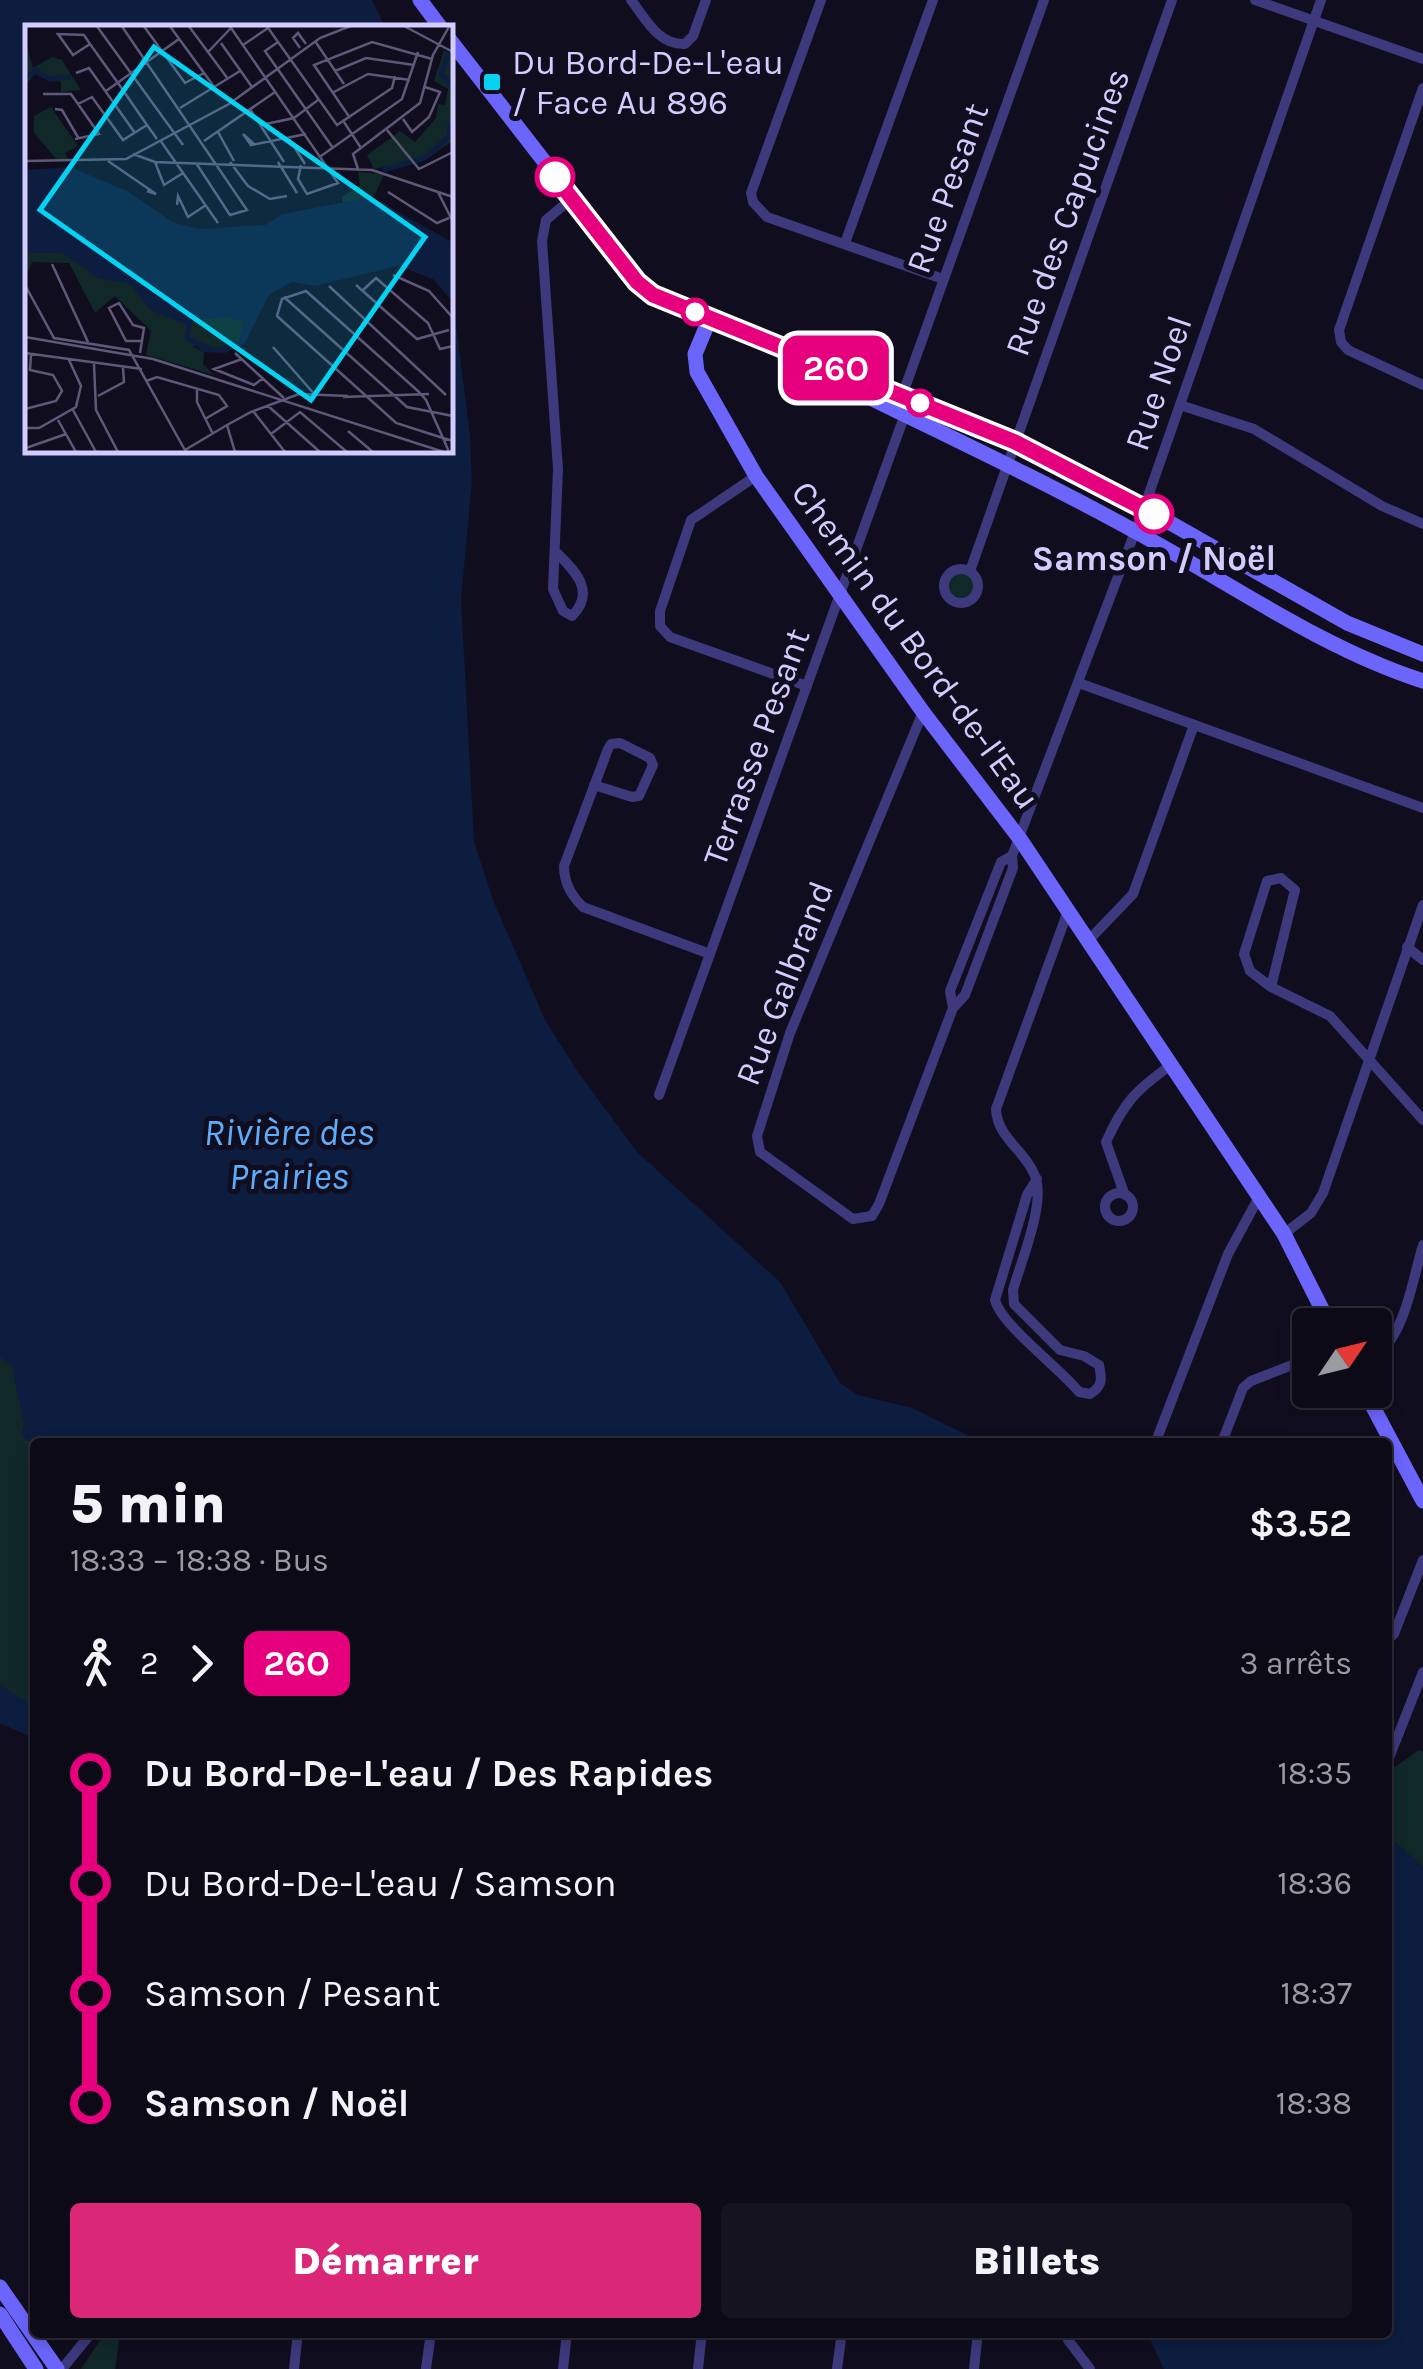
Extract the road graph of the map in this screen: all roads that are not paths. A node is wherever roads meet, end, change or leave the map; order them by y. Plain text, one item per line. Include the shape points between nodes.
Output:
1 (420, 0) edge
2 (631, 0) edge
3 (706, 0) edge
4 (821, 0) edge
5 (932, 0) edge
6 (1044, 0) edge
7 (1172, 0) edge
8 (1255, 0) edge
9 (1321, 0) edge
10 (1314, 20) junction
11 (438, 25) edge
12 (452, 43) edge
13 (1423, 59) edge
14 (1423, 88) edge
15 (571, 198) junction
16 (845, 243) junction
17 (943, 278) junction
18 (710, 318) junction
19 (1423, 385) edge
20 (902, 396) junction
21 (1180, 405) junction
22 (904, 416) junction
23 (1015, 442) junction
24 (1008, 463) junction
25 (756, 476) junction
26 (1144, 508) junction
27 (1423, 524) edge
28 (1135, 531) junction
29 (555, 551) junction
30 (970, 571) dead end
31 (840, 594) junction
32 (1423, 654) edge
33 (1423, 681) edge
34 (1079, 683) junction
35 (807, 686) junction
36 (923, 712) junction
37 (1194, 725) junction
38 (594, 785) junction
39 (1423, 808) edge
40 (1020, 839) junction
41 (1423, 905) edge
42 (1068, 911) junction
43 (1088, 941) junction
44 (1406, 947) junction
45 (710, 954) junction
46 (1423, 960) edge
47 (1271, 987) junction
48 (1370, 1064) junction
49 (1171, 1065) junction
50 (659, 1095) dead end
51 (1423, 1120) edge
52 (1037, 1179) junction
53 (1124, 1193) dead end
54 (1259, 1197) junction
55 (872, 1216) joint
56 (1284, 1234) junction
57 (1423, 1246) edge
58 (1014, 1304) junction
59 (1321, 1308) edge
60 (998, 1310) junction
61 (1392, 1337) edge
62 (1292, 1365) edge
63 (1370, 1408) edge
64 (1158, 1436) dead end
65 (1224, 1438) edge
66 (1381, 1438) edge
67 (1392, 1456) edge
68 (1423, 1502) edge
69 (1423, 1560) edge
70 (1392, 1634) edge
71 (1423, 1672) edge
72 (1392, 1753) edge
73 (0, 2286) edge
74 (0, 2314) edge
75 (30, 2328) edge
76 (38, 2338) edge
77 (87, 2338) edge
78 (297, 2338) edge
79 (429, 2338) edge
80 (566, 2338) edge
81 (701, 2338) edge
82 (841, 2338) edge
83 (977, 2338) edge
84 (1068, 2340) dead end
85 (36, 2369) edge
86 (60, 2369) edge
87 (294, 2369) edge
88 (426, 2369) edge
89 (563, 2369) edge
90 (698, 2369) edge
91 (837, 2369) edge
92 (974, 2369) edge
93 (1090, 2369) edge

1 - 11 street
2 - 3 street via 664,40 684,44
4 - 16 street via 751,192 766,217
5 - 16 street
6 - 17 street, Rue Pesant
7 - 23 street, Rue des Capucines
8 - 10 street
9 - 10 street, Rue Noel
10 - 13 street
10 - 21 street, Rue Noel
12 - 15 street
14 - 19 street via 1339,330 1348,350
15 - 18 street via 637,282
15 - 29 street via 546,220 542,242 558,470
16 - 17 street
17 - 20 street, Rue Pesant
18 - 20 street
18 - 22 street
18 - 25 street, Chemin du Bord-de-l'Eau via 695,354 697,372
20 - 23 street
21 - 26 street, Rue Noel
21 - 27 street via 1254,428
22 - 24 street
22 - 31 street, Terrasse Pesant
23 - 24 street, Rue des Capucines
23 - 26 street
24 - 28 street
24 - 30 street, Rue des Capucines
25 - 31 street, Chemin du Bord-de-l'Eau
25 - 35 street via 691,520 660,626 670,637
26 - 28 street, Rue Noel
26 - 32 street via 1347,623
28 - 33 street via 1326,640
28 - 34 street, Rue Noel
29 - 29 street via 553,590 572,616 584,586
31 - 35 street, Terrasse Pesant
31 - 36 street, Chemin du Bord-de-l'Eau
34 - 37 street
34 - 40 street, Rue Noel
35 - 45 street, Terrasse Pesant
36 - 40 street, Chemin du Bord-de-l'Eau
36 - 55 street, Rue Galbrand via 790,1033 756,1136 760,1152 852,1219
37 - 39 street
37 - 43 street via 1132,894
38 - 38 street via 611,744 650,758 639,796
38 - 45 street via 564,866 571,895 583,907
40 - 42 street, Chemin du Bord-de-l'Eau
40 - 55 street, Rue Noel via 965,995 953,1008
41 - 44 street
42 - 43 street, Chemin du Bord-de-l'Eau
42 - 52 street via 996,1110 1001,1130
43 - 49 street, Chemin du Bord-de-l'Eau
44 - 46 street
44 - 48 street
45 - 50 street, Terrasse Pesant
47 - 47 street via 1250,970 1244,954 1267,881 1281,878 1295,890
47 - 48 street via 1330,1016
48 - 51 street
48 - 56 street via 1323,1194
49 - 53 street via 1137,1089 1106,1142
49 - 54 street, Chemin du Bord-de-l'Eau
52 - 58 street via 1039,1198
52 - 60 street via 1027,1194
54 - 56 street, Chemin du Bord-de-l'Eau
54 - 64 street via 1228,1254
56 - 59 street, Chemin du Bord-de-l'Eau
57 - 61 street
58 - 60 street
58 - 60 street via 1060,1350 1099,1365 1098,1389 1079,1392
62 - 65 street via 1243,1388
63 - 66 street
67 - 68 street
69 - 70 street
71 - 72 street
73 - 75 street
74 - 85 street
76 - 86 street
77 - 86 street
78 - 87 street
79 - 88 street
80 - 89 street
81 - 90 street
82 - 91 street
83 - 92 street
84 - 93 street

